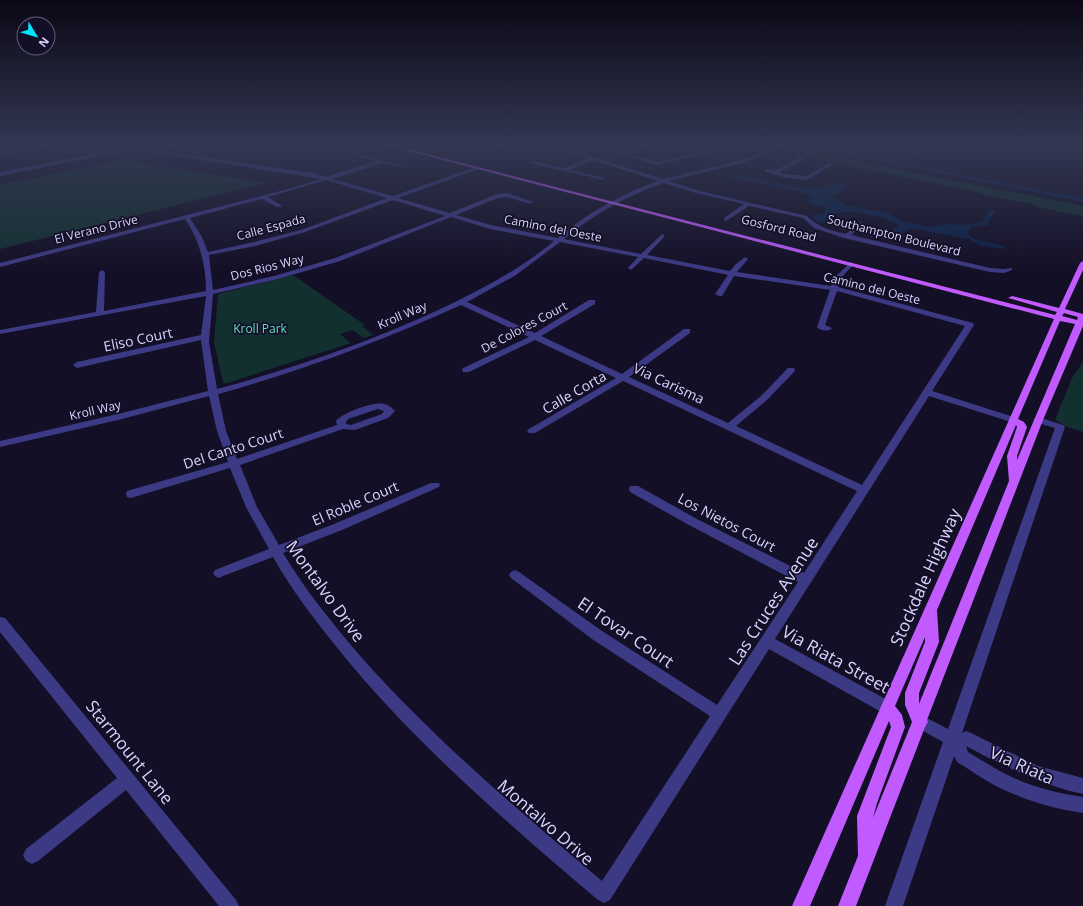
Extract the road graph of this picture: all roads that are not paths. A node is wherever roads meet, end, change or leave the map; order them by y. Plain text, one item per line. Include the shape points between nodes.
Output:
1 (296, 187) edge
2 (357, 187) edge
3 (425, 187) edge
4 (555, 187) edge
5 (560, 187) edge
6 (649, 187) edge
7 (683, 187) edge
8 (263, 197) junction
9 (394, 199) junction
10 (530, 202) dead end
11 (616, 202) junction
12 (748, 204) junction
13 (280, 206) dead end
14 (450, 216) junction
15 (187, 217) junction
16 (726, 220) dead end
17 (860, 224) dead end
18 (662, 236) dead end
19 (846, 237) junction
20 (558, 241) junction
21 (206, 254) junction
22 (641, 256) junction
23 (745, 259) dead end
24 (1083, 263) edge
25 (851, 264) junction
26 (0, 265) edge
27 (631, 268) dead end
28 (1010, 269) dead end
29 (102, 272) dead end
30 (732, 273) junction
31 (834, 288) junction
32 (210, 292) junction
33 (719, 294) dead end
34 (994, 294) dead end
35 (1002, 296) dead end
36 (461, 302) junction
37 (592, 302) dead end
38 (100, 314) junction
39 (1060, 314) junction
40 (1082, 318) edge
41 (970, 325) joint
42 (828, 328) dead end
43 (687, 331) dead end
44 (0, 332) edge
45 (205, 337) junction
46 (535, 337) junction
47 (77, 365) dead end
48 (466, 370) dead end
49 (791, 370) dead end
50 (624, 378) junction
51 (213, 392) junction
52 (927, 392) junction
53 (1014, 420) junction
54 (1038, 420) junction
55 (342, 426) dead end
56 (730, 427) junction
57 (532, 431) dead end
58 (0, 444) edge
59 (232, 464) junction
60 (1013, 483) junction
61 (435, 485) dead end
62 (634, 489) dead end
63 (864, 490) junction
64 (131, 494) dead end
65 (276, 552) junction
66 (219, 573) dead end
67 (515, 575) dead end
68 (806, 580) junction
69 (931, 608) junction
70 (0, 622) edge
71 (767, 641) junction
72 (888, 708) junction
73 (719, 714) junction
74 (920, 722) junction
75 (954, 741) junction
76 (128, 779) junction
77 (1083, 786) edge
78 (1083, 805) edge
79 (32, 855) dead end
80 (866, 858) junction
81 (604, 894) joint
82 (230, 906) edge
83 (801, 906) edge
84 (847, 906) edge
85 (894, 906) edge

1 - 8 street, El Verano Drive
2 - 9 street, Camino del Oeste
3 - 9 street, Calle Espada
4 - 11 main road, Gosford Road
5 - 11 main road, Gosford Road
6 - 11 street, Kroll Way
7 - 12 street, Southampton Boulevard
8 - 13 street
8 - 15 street, El Verano Drive
9 - 14 street, Camino del Oeste
9 - 21 street, Calle Espada via 303,231
10 - 14 street, Dos Rios Way via 507,195 497,196
11 - 20 street, Kroll Way via 587,217
11 - 25 main road, Gosford Road
11 - 34 main road, Gosford Road
12 - 16 street
12 - 19 street, Southampton Boulevard via 806,217 816,227
14 - 20 street, Camino del Oeste via 495,229
14 - 32 street, Dos Rios Way via 336,260
15 - 21 street, Montalvo Drive via 198,234
15 - 26 street, El Verano Drive
17 - 19 street
18 - 22 street
19 - 28 street, Southampton Boulevard via 990,270
20 - 22 street, Camino del Oeste
20 - 36 street, Kroll Way via 513,274
21 - 32 street, Montalvo Drive
22 - 27 street
22 - 30 street, Camino del Oeste
23 - 30 street
24 - 39 main road, Stockdale Highway
25 - 31 street via 838,277
25 - 39 main road, Gosford Road
29 - 38 street
30 - 31 street, Camino del Oeste
30 - 33 street
31 - 41 street, Camino del Oeste
31 - 42 street via 821,327
32 - 38 street, Dos Rios Way
32 - 45 street, Montalvo Drive
35 - 39 main road
36 - 46 street, Via Carisma
36 - 51 street, Kroll Way via 347,350
37 - 46 street, De Colores Court
38 - 44 street, Dos Rios Way
39 - 40 main road
39 - 53 main road, Stockdale Highway
40 - 54 main road
41 - 52 street, Las Cruces Avenue
43 - 50 street, Calle Corta
45 - 47 street, Eliso Court
45 - 51 street, Montalvo Drive
46 - 48 street, De Colores Court
46 - 50 street, Via Carisma
49 - 56 street via 764,398
50 - 56 street, Via Carisma
50 - 57 street, Calle Corta
51 - 58 street, Kroll Way via 128,415
51 - 59 street, Montalvo Drive
52 - 53 street
52 - 63 street, Las Cruces Avenue
53 - 60 main road via 1022,427 1012,456
53 - 69 main road, Stockdale Highway
54 - 60 main road
54 - 75 street via 1060,427
55 - 59 street, Del Canto Court
56 - 63 street, Via Carisma
59 - 64 street, Del Canto Court
59 - 65 street, Montalvo Drive
60 - 74 main road
61 - 65 street, El Roble Court
62 - 68 street, Los Nietos Court
63 - 68 street, Las Cruces Avenue
65 - 66 street, El Roble Court
65 - 81 street, Montalvo Drive via 334,634 410,721 504,809
67 - 73 street, El Tovar Court via 597,635
68 - 71 street, Las Cruces Avenue
69 - 72 main road, Stockdale Highway
69 - 74 main road via 932,642 911,700 914,713
70 - 76 street, Starmount Lane
71 - 72 street, Via Riata Street
71 - 73 street, Las Cruces Avenue
72 - 80 main road via 898,720 898,727 868,803 865,816
72 - 83 main road, Stockdale Highway
73 - 81 street, Las Cruces Avenue
74 - 75 street, Via Riata
74 - 80 main road
75 - 77 street, Via Riata via 966,738 1042,776
75 - 78 street, Via Riata via 962,757 1007,783 1058,801
75 - 85 street
76 - 79 street
76 - 82 street, Starmount Lane
80 - 84 main road

